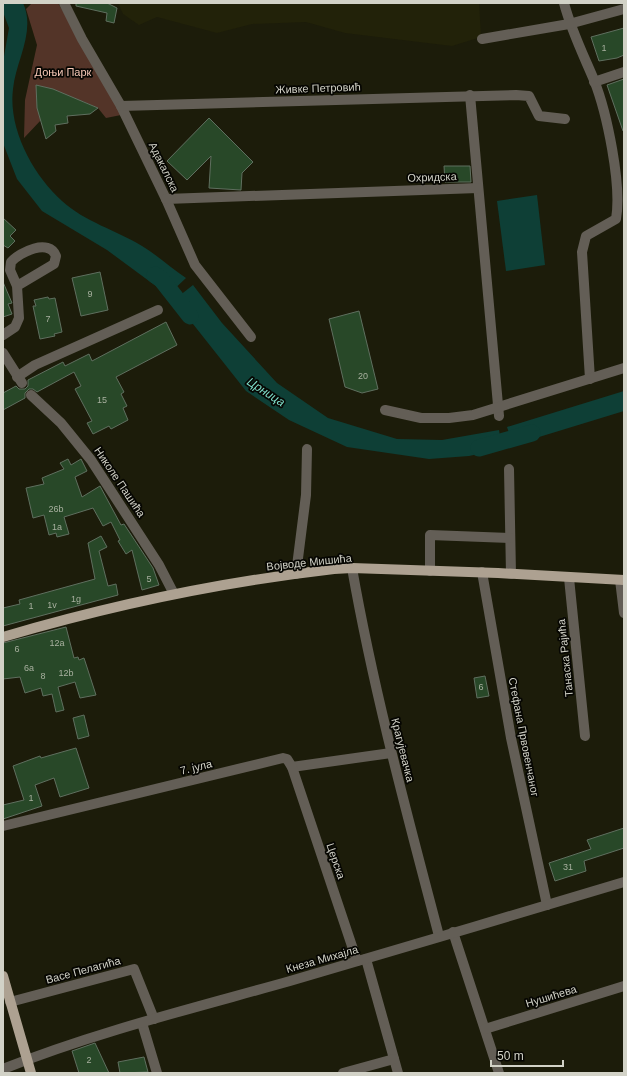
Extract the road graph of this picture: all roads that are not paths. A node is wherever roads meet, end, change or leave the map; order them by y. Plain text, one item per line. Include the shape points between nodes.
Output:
1 (64, 3) edge
2 (564, 3) edge
3 (624, 9) edge
4 (569, 24) junction
5 (482, 38) dead end
6 (624, 72) edge
7 (594, 82) junction
8 (470, 95) junction
9 (120, 106) junction
10 (565, 119) dead end
11 (478, 188) junction
12 (166, 199) junction
13 (16, 286) junction
14 (158, 310) dead end
15 (3, 335) edge
16 (250, 337) dead end
17 (3, 353) edge
18 (624, 368) edge
19 (590, 379) junction
20 (31, 395) dead end
21 (385, 410) dead end
22 (498, 411) junction
23 (307, 449) dead end
24 (509, 469) dead end
25 (510, 538) junction
26 (352, 568) junction
27 (430, 571) junction
28 (482, 572) junction
29 (296, 574) junction
30 (511, 574) junction
31 (569, 578) junction
32 (622, 580) edge
33 (174, 594) junction
34 (624, 613) edge
35 (3, 637) edge
36 (585, 736) dead end
37 (391, 753) junction
38 (292, 767) junction
39 (3, 826) edge
40 (624, 882) edge
41 (547, 905) junction
42 (454, 932) junction
43 (439, 936) junction
44 (362, 960) junction
45 (3, 976) edge
46 (624, 986) edge
47 (10, 1002) junction
48 (154, 1019) junction
49 (142, 1023) junction
50 (485, 1029) junction
51 (27, 1059) junction
52 (394, 1059) junction
53 (3, 1069) edge
54 (31, 1073) edge
55 (157, 1073) edge
56 (343, 1073) edge
57 (398, 1073) edge
58 (499, 1073) edge

1 - 9 street, Адакалска
2 - 4 street
3 - 4 street
4 - 5 street
4 - 7 street
6 - 7 street
7 - 19 street via 612,151 618,208 616,219 586,236 582,252
8 - 9 street, Живке Петровић
8 - 10 street, Живке Петровић via 529,96 539,116
8 - 11 street
9 - 12 street, Адакалска
11 - 12 street, Охридска
11 - 22 street
12 - 16 street, Адакалска via 195,264
13 - 13 street via 10,270 13,259 38,247 52,249 56,256 54,264
13 - 15 street via 18,321 15,327
14 - 17 street via 35,365 19,380
18 - 19 street
19 - 22 street
20 - 33 street, Николе Пашића via 61,423 94,465 160,565
21 - 22 street via 421,418 449,418
23 - 29 street via 306,495
24 - 25 street
25 - 27 street via 430,535
25 - 30 street
26 - 27 main road, Војводе Мишића
26 - 29 main road, Војводе Мишића
26 - 37 street, Крагујевачка
27 - 28 main road, Војводе Мишића
28 - 30 main road, Војводе Мишића
28 - 41 street, Стефана Првовенчаног via 511,738
29 - 33 main road, Војводе Мишића
30 - 31 main road, Војводе Мишића
31 - 32 main road, Војводе Мишића
31 - 36 street, Танаска Рајића
32 - 34 street
33 - 35 main road, Војводе Мишића
37 - 38 street
37 - 43 street, Крагујевачка
38 - 39 street, 7. јула via 287,759 283,758
38 - 44 street, Церска
40 - 41 street, Кнеза Михајла
41 - 42 street, Кнеза Михајла
42 - 43 street, Кнеза Михајла
42 - 50 street
43 - 44 street, Кнеза Михајла
44 - 48 street, Кнеза Михајла
44 - 52 street, Церска
45 - 47 main road
46 - 50 street, Нушићева
47 - 48 street, Васе Пелагића via 134,968
47 - 51 main road
48 - 49 street, Кнеза Михајла
49 - 51 street, Кнеза Михајла
49 - 55 street
50 - 58 street
51 - 53 street, Кнеза Михајла
51 - 54 main road
52 - 56 street
52 - 57 street, Церска

